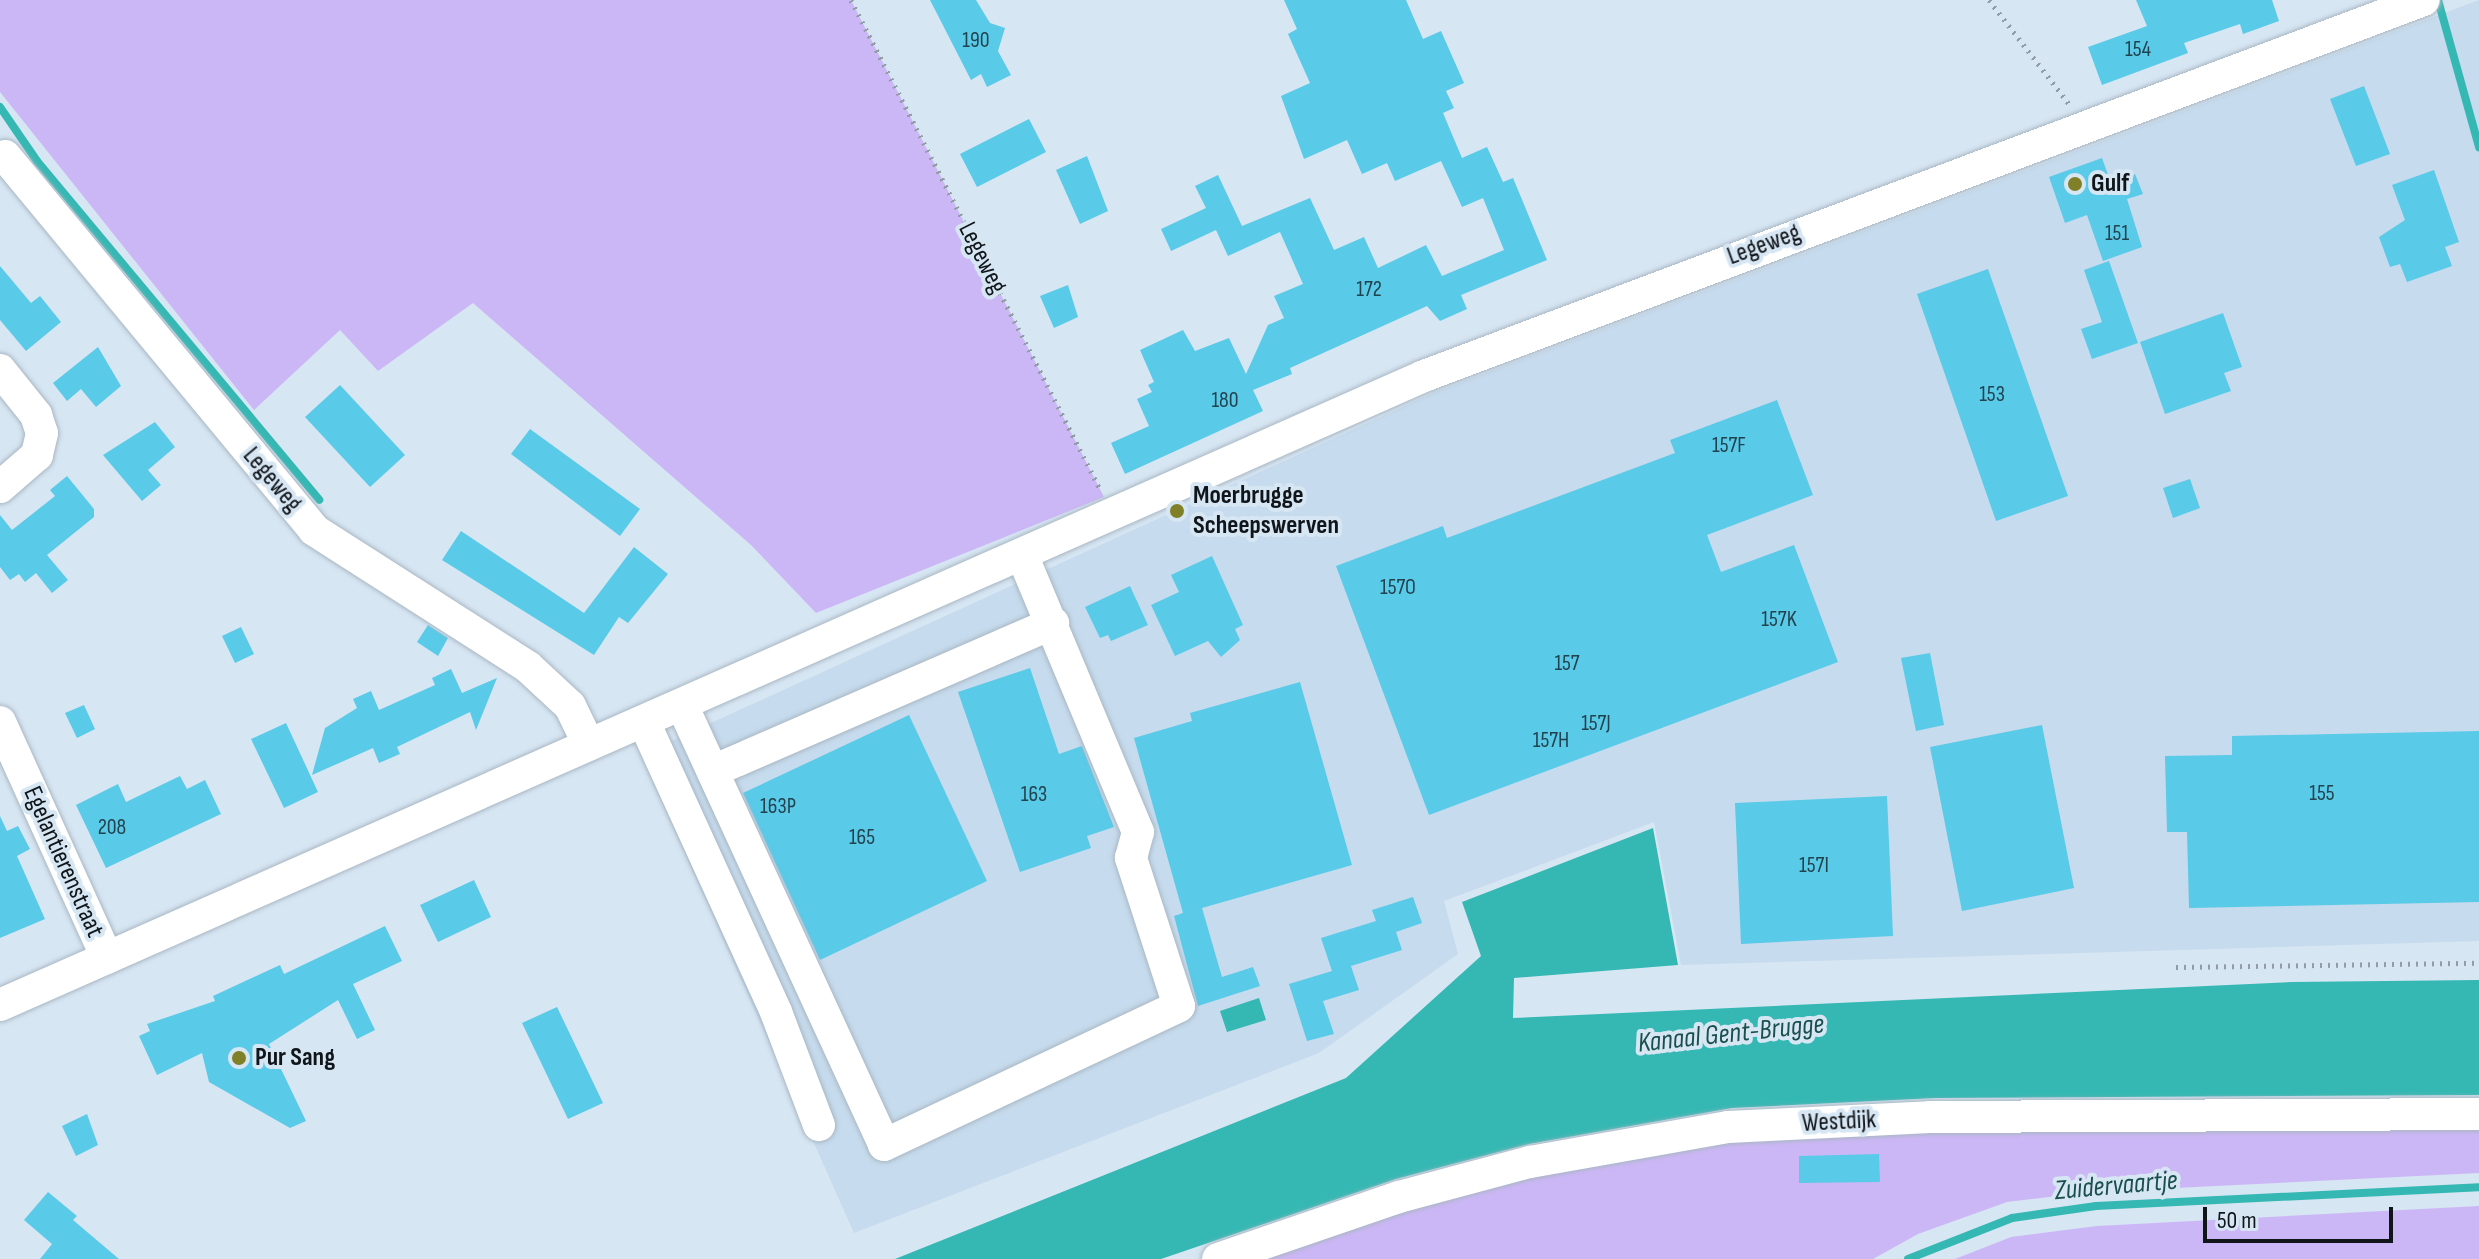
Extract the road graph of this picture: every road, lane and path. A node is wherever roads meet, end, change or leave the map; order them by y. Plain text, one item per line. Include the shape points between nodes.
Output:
1 (851, 0) edge
2 (1989, 0) edge
3 (2410, 5) edge
4 (2085, 125) junction
5 (5, 156) dead end
6 (0, 370) edge
7 (0, 487) edge
8 (1114, 516) junction
9 (1023, 557) junction
10 (1053, 623) junction
11 (682, 705) junction
12 (0, 722) edge
13 (644, 722) junction
14 (589, 745) junction
15 (713, 771) junction
16 (107, 958) junction
17 (2479, 963) edge
18 (2176, 967) dead end
19 (0, 1005) edge
20 (2479, 1114) edge
21 (819, 1125) dead end
22 (1218, 1259) edge

1 - 8 path, Legeweg
2 - 4 path
3 - 4 street, Legeweg
4 - 8 street, Legeweg via 1424,376
5 - 14 street, Legeweg via 314,530 528,667 570,706
6 - 7 street via 36,415 42,433 37,455
8 - 9 street, Legeweg
9 - 10 street
9 - 11 street, Legeweg
10 - 15 street
10 - 15 street via 1138,832 1131,858 1179,1006 884,1145
11 - 13 street, Legeweg
11 - 15 street
12 - 16 street, Egelantierenstraat
13 - 14 street, Legeweg
13 - 21 street via 776,1012
14 - 16 street, Legeweg
16 - 19 street, Legeweg
17 - 18 path
20 - 22 street, Westdijk via 1930,1117 1728,1127 1530,1162 1399,1197

